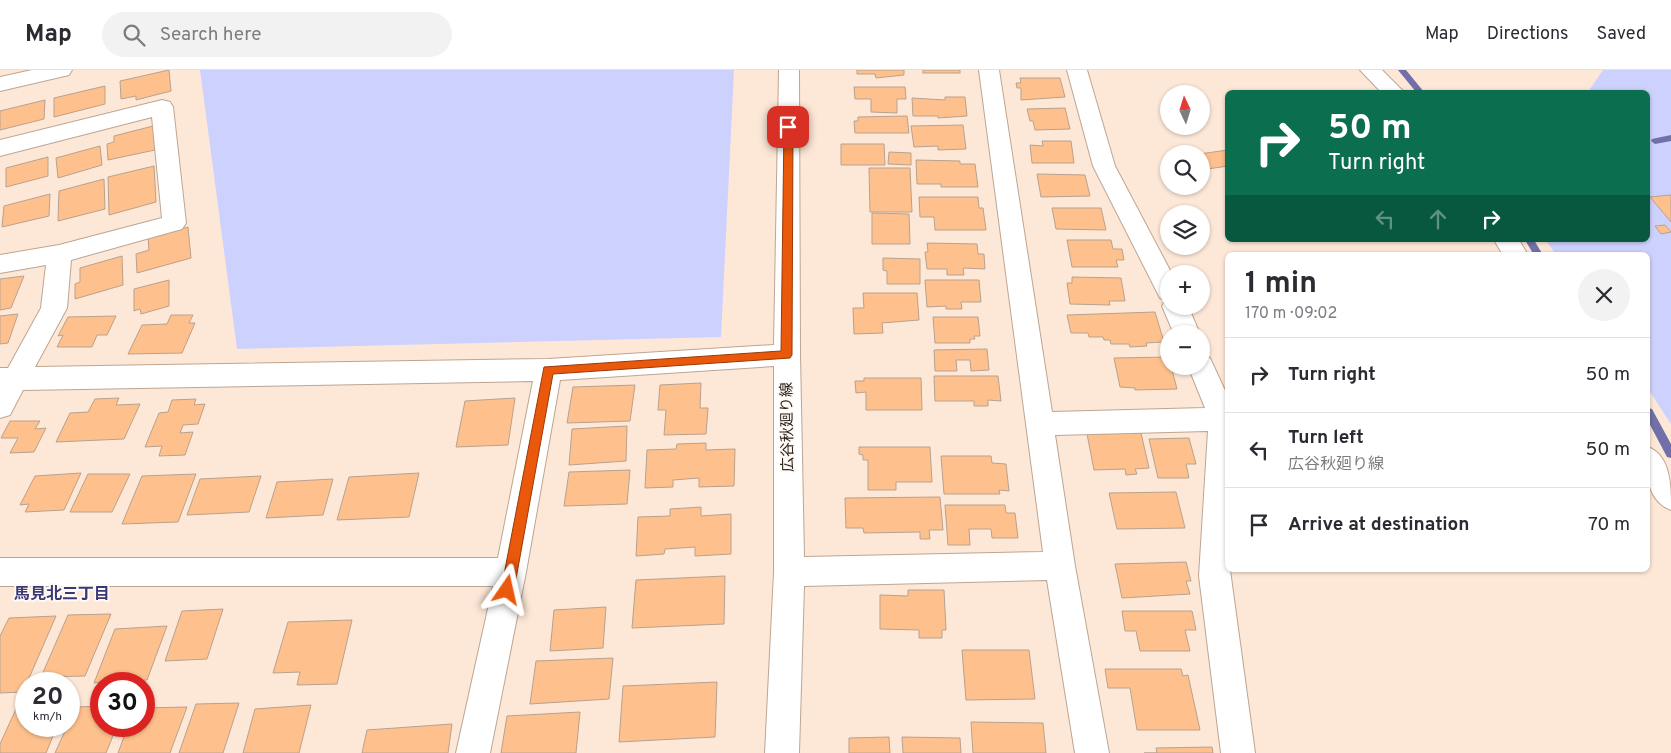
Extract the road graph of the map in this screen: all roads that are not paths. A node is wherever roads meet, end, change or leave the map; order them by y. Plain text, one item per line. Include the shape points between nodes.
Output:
1 (62, 70) edge
2 (789, 70) edge
3 (989, 70) edge
4 (1077, 70) edge
5 (1370, 70) edge
6 (0, 84) edge
7 (1391, 90) edge
8 (0, 148) edge
9 (59, 254) junction
10 (0, 264) edge
11 (1160, 274) edge
12 (786, 355) junction
13 (548, 370) junction
14 (1205, 375) edge
15 (8, 379) edge
16 (0, 407) edge
17 (1224, 419) junction
18 (1040, 424) junction
19 (1650, 462) edge
20 (1671, 497) edge
21 (1060, 566) junction
22 (0, 572) edge
23 (511, 572) junction
24 (789, 572) junction
25 (473, 753) edge
26 (782, 753) edge
27 (1092, 753) edge
28 (1238, 753) edge

1 - 6 street
2 - 12 street, 広谷秋廻り線
3 - 18 street
4 - 11 street via 1104,166
5 - 7 street
8 - 9 street via 162,107 174,222
9 - 10 street
9 - 15 street via 54,308
12 - 13 street
12 - 24 street, 広谷秋廻り線
13 - 15 street
13 - 23 street
14 - 17 street
15 - 16 street
17 - 18 street
17 - 28 street via 1214,576
18 - 21 street
19 - 20 street
21 - 24 street
21 - 27 street
22 - 23 street
23 - 25 street
24 - 26 street, 広谷秋廻り線

